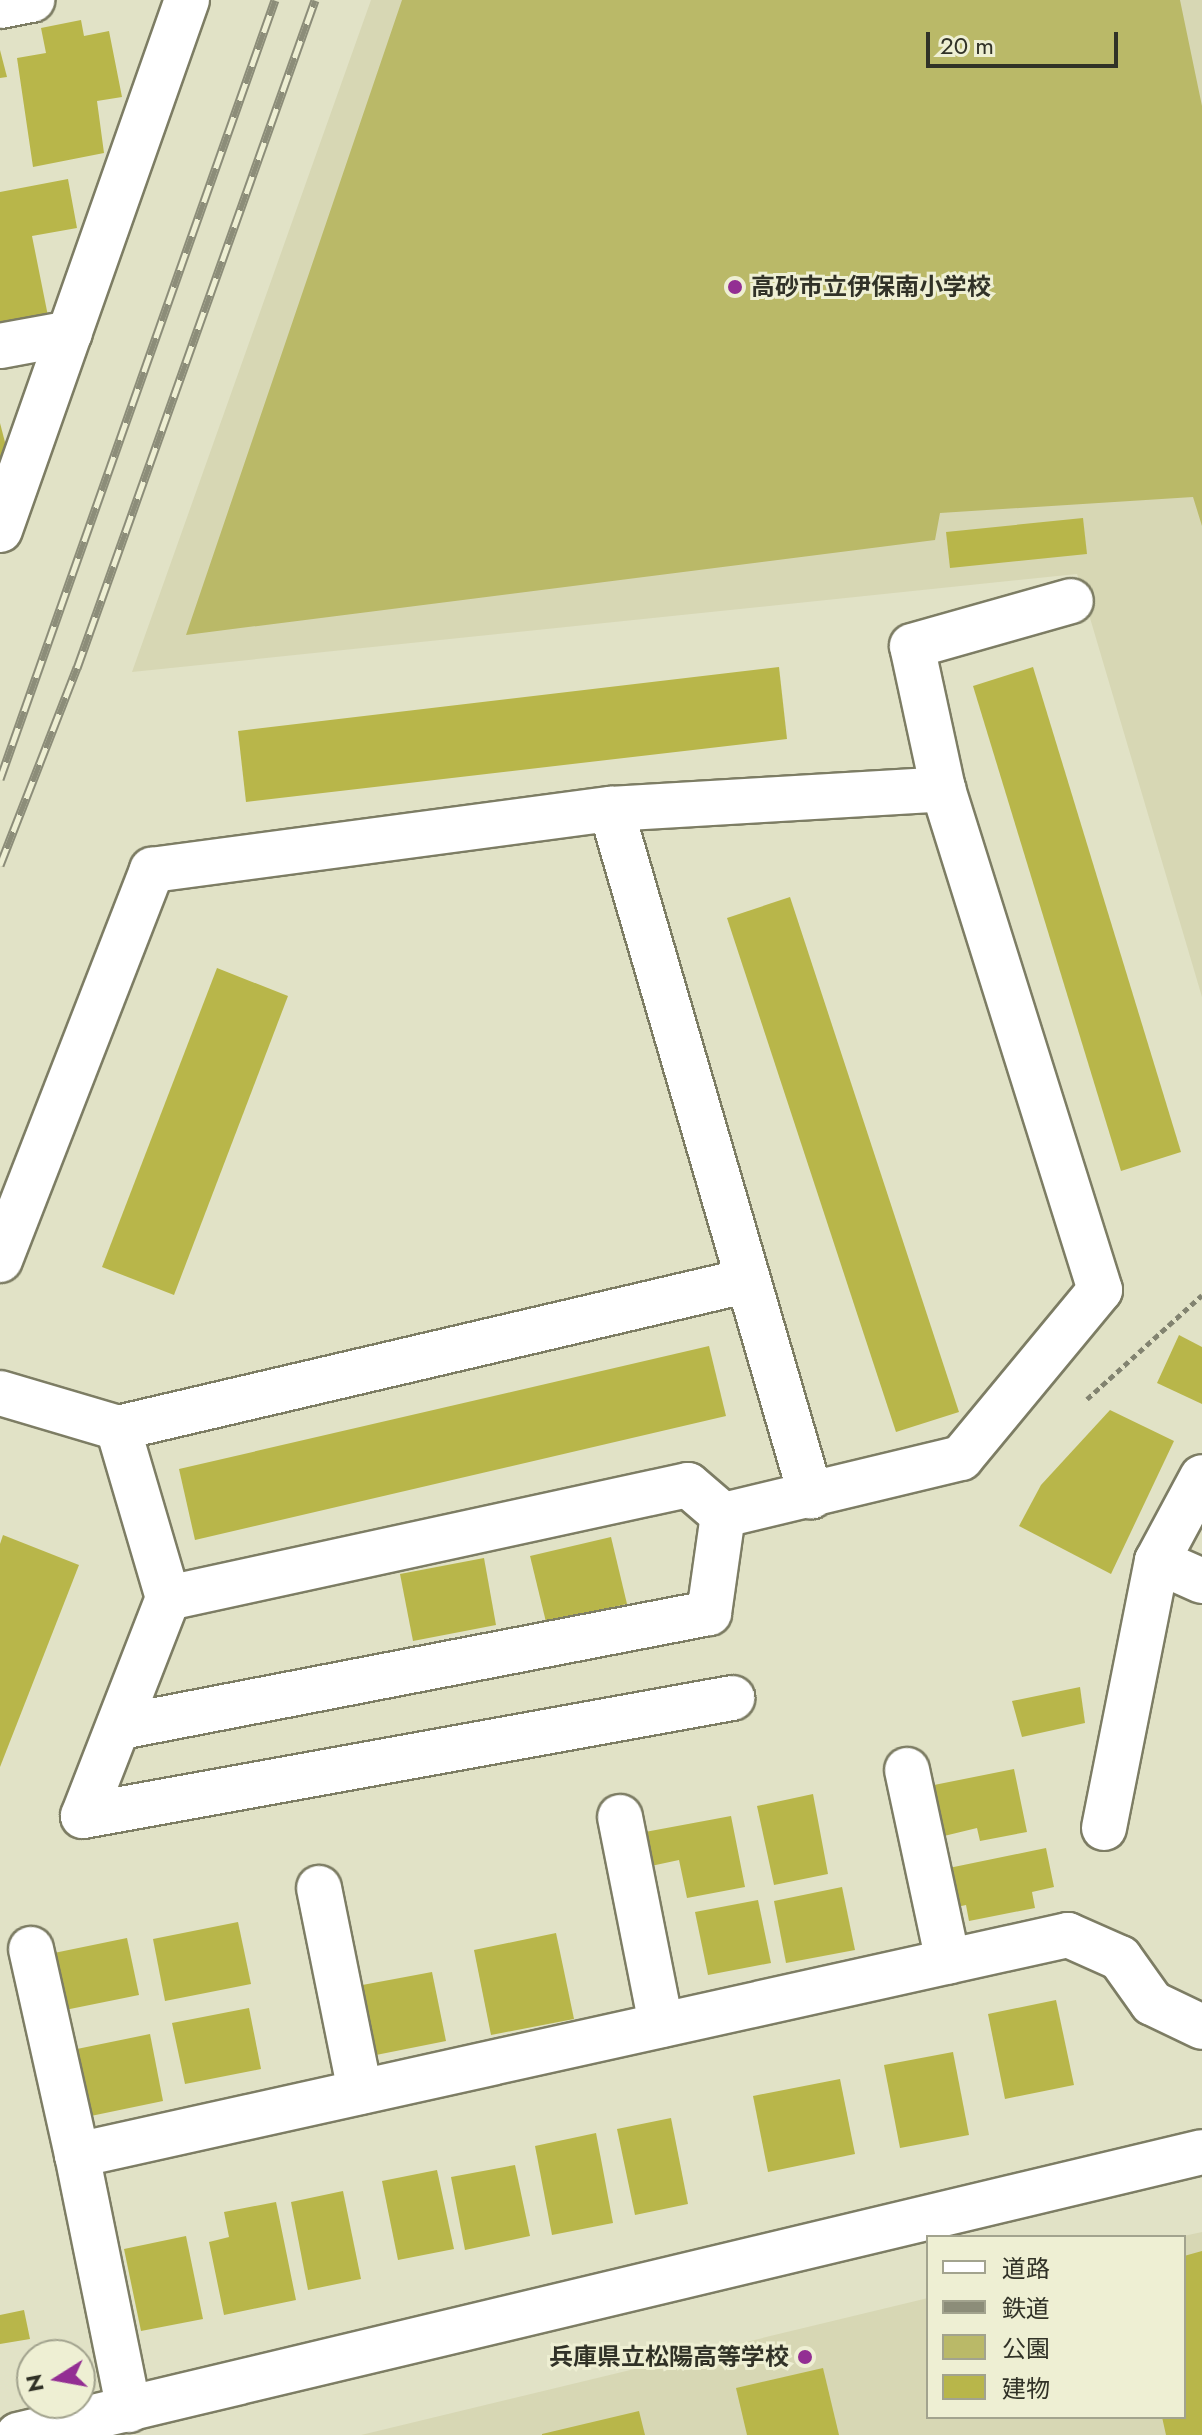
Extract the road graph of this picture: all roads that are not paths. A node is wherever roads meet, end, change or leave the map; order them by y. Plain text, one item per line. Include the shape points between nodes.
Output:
1 (32, 0) edge
2 (187, 0) edge
3 (0, 6) edge
4 (70, 333) junction
5 (0, 346) edge
6 (0, 530) edge
7 (1071, 601) dead end
8 (943, 789) junction
9 (611, 809) junction
10 (0, 1260) edge
11 (745, 1281) junction
12 (0, 1393) edge
13 (118, 1428) junction
14 (1202, 1477) edge
15 (811, 1496) junction
16 (723, 1515) junction
17 (1157, 1561) junction
18 (1202, 1581) edge
19 (168, 1598) junction
20 (732, 1698) dead end
21 (121, 1727) junction
22 (907, 1770) dead end
23 (620, 1817) dead end
24 (1104, 1828) dead end
25 (319, 1888) dead end
26 (31, 1949) dead end
27 (948, 1962) junction
28 (661, 2025) junction
29 (1202, 2027) edge
30 (360, 2092) junction
31 (1202, 2152) edge
32 (77, 2155) junction
33 (129, 2410) junction
34 (18, 2435) edge

1 - 3 street
2 - 4 street
4 - 5 street
4 - 6 street
7 - 8 street via 912,646
8 - 9 street
8 - 15 street via 1100,1290 961,1458
9 - 10 street via 152,870
9 - 11 street
11 - 13 street
11 - 15 street
12 - 13 street
13 - 19 street
14 - 17 street
15 - 16 street
16 - 19 street via 688,1485
16 - 21 street via 709,1613
17 - 18 street
17 - 24 street
19 - 21 street
20 - 21 street via 83,1816
22 - 27 street
23 - 28 street
25 - 30 street
26 - 32 street
27 - 28 street
27 - 29 street via 1068,1935 1120,1958 1152,2003
28 - 30 street
30 - 32 street
31 - 33 street
32 - 33 street
33 - 34 street

